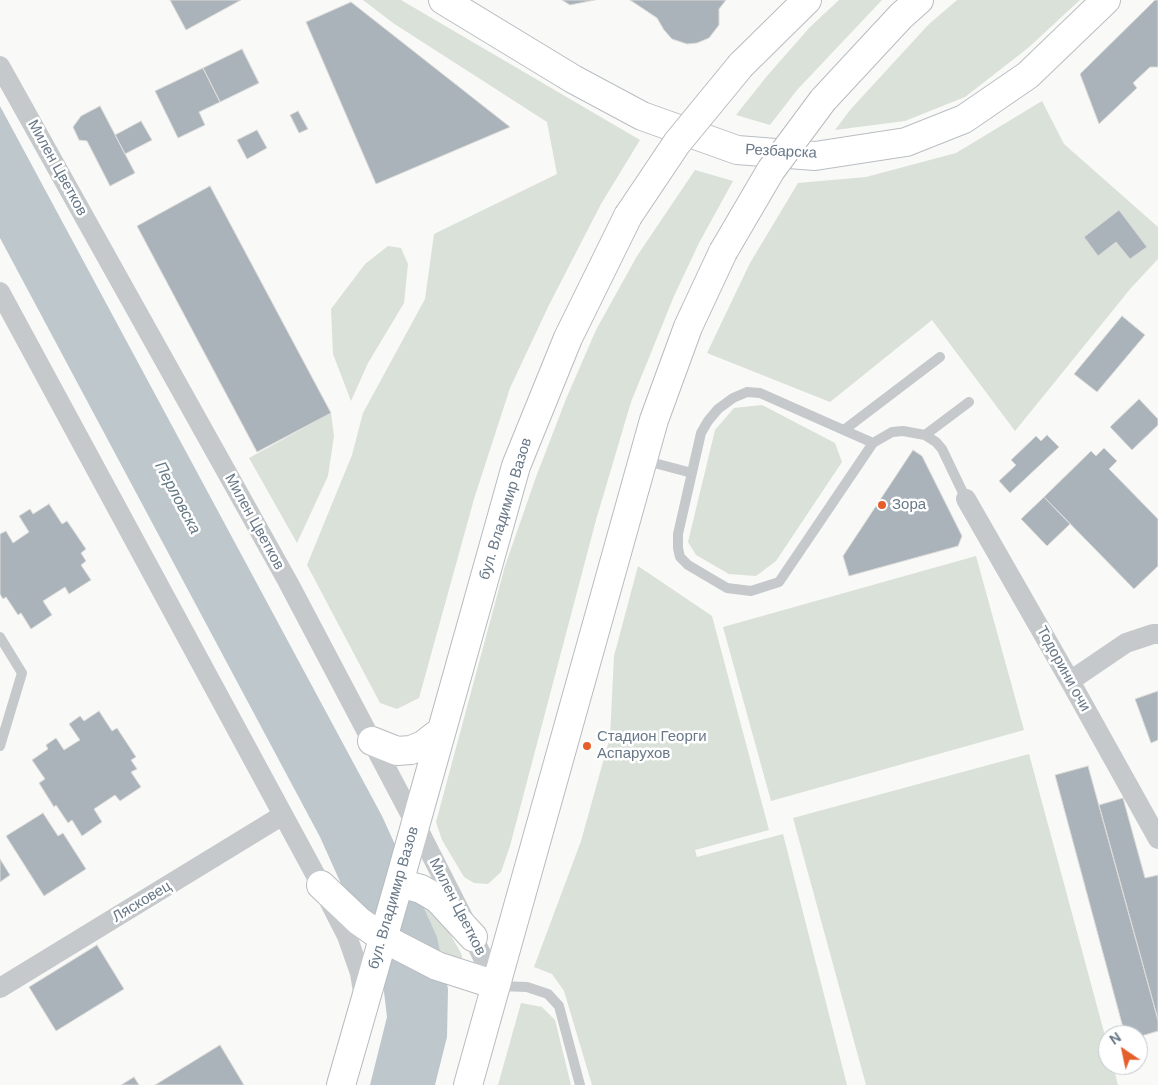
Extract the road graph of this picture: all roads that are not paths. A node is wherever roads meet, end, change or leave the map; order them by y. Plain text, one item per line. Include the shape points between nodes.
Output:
1 (443, 0) edge
2 (807, 0) edge
3 (919, 0) edge
4 (1106, 0) edge
5 (0, 66) edge
6 (0, 292) edge
7 (940, 356) dead end
8 (969, 402) dead end
9 (844, 430) junction
10 (925, 435) junction
11 (873, 443) junction
12 (642, 460) junction
13 (692, 473) junction
14 (966, 499) joint
15 (1158, 634) edge
16 (0, 637) edge
17 (1070, 681) junction
18 (441, 731) junction
19 (372, 742) junction
20 (0, 746) edge
21 (282, 815) junction
22 (415, 823) junction
23 (1158, 839) edge
24 (399, 883) junction
25 (321, 885) junction
26 (473, 937) junction
27 (383, 938) junction
28 (496, 985) junction
29 (0, 988) edge
30 (365, 1002) junction
31 (341, 1085) edge
32 (468, 1085) edge
33 (580, 1085) edge

1 - 4 main road, Резбарска via 573,79 642,116 737,150 815,156 906,142 964,119 1028,75
2 - 18 main road, бул. Владимир Вазов, bridge via 741,65 677,143 628,216 568,338 516,466
3 - 12 main road, bridge via 823,100 771,170 723,252 688,327
5 - 19 street, Милен Цветков via 288,582
6 - 21 street
7 - 9 lane
8 - 10 lane
9 - 11 lane
9 - 13 lane via 760,393 746,392 718,408 708,421 701,433
10 - 11 lane via 892,432
10 - 14 lane via 942,450
11 - 13 lane via 779,582 751,591 727,588 680,557 678,534
12 - 13 lane
12 - 28 main road
14 - 17 street, Тодорини очи
15 - 17 street via 1126,643
16 - 20 lane via 22,673
17 - 23 street, Тодорини очи
18 - 19 main road via 411,750 397,751
18 - 22 main road, бул. Владимир Вазов
19 - 22 street, Милен Цветков
21 - 25 street
21 - 29 street, Лясковец
22 - 24 main road, бул. Владимир Вазов
22 - 26 street, Милен Цветков
24 - 26 main road via 421,888 438,899
24 - 27 main road, бул. Владимир Вазов
25 - 27 main road via 359,921
25 - 30 street via 347,936 360,973
26 - 28 street, Милен Цветков
27 - 28 main road via 438,966
27 - 30 main road, бул. Владимир Вазов
28 - 32 main road
28 - 33 lane via 527,987 548,994 559,1006
30 - 31 main road, бул. Владимир Вазов

